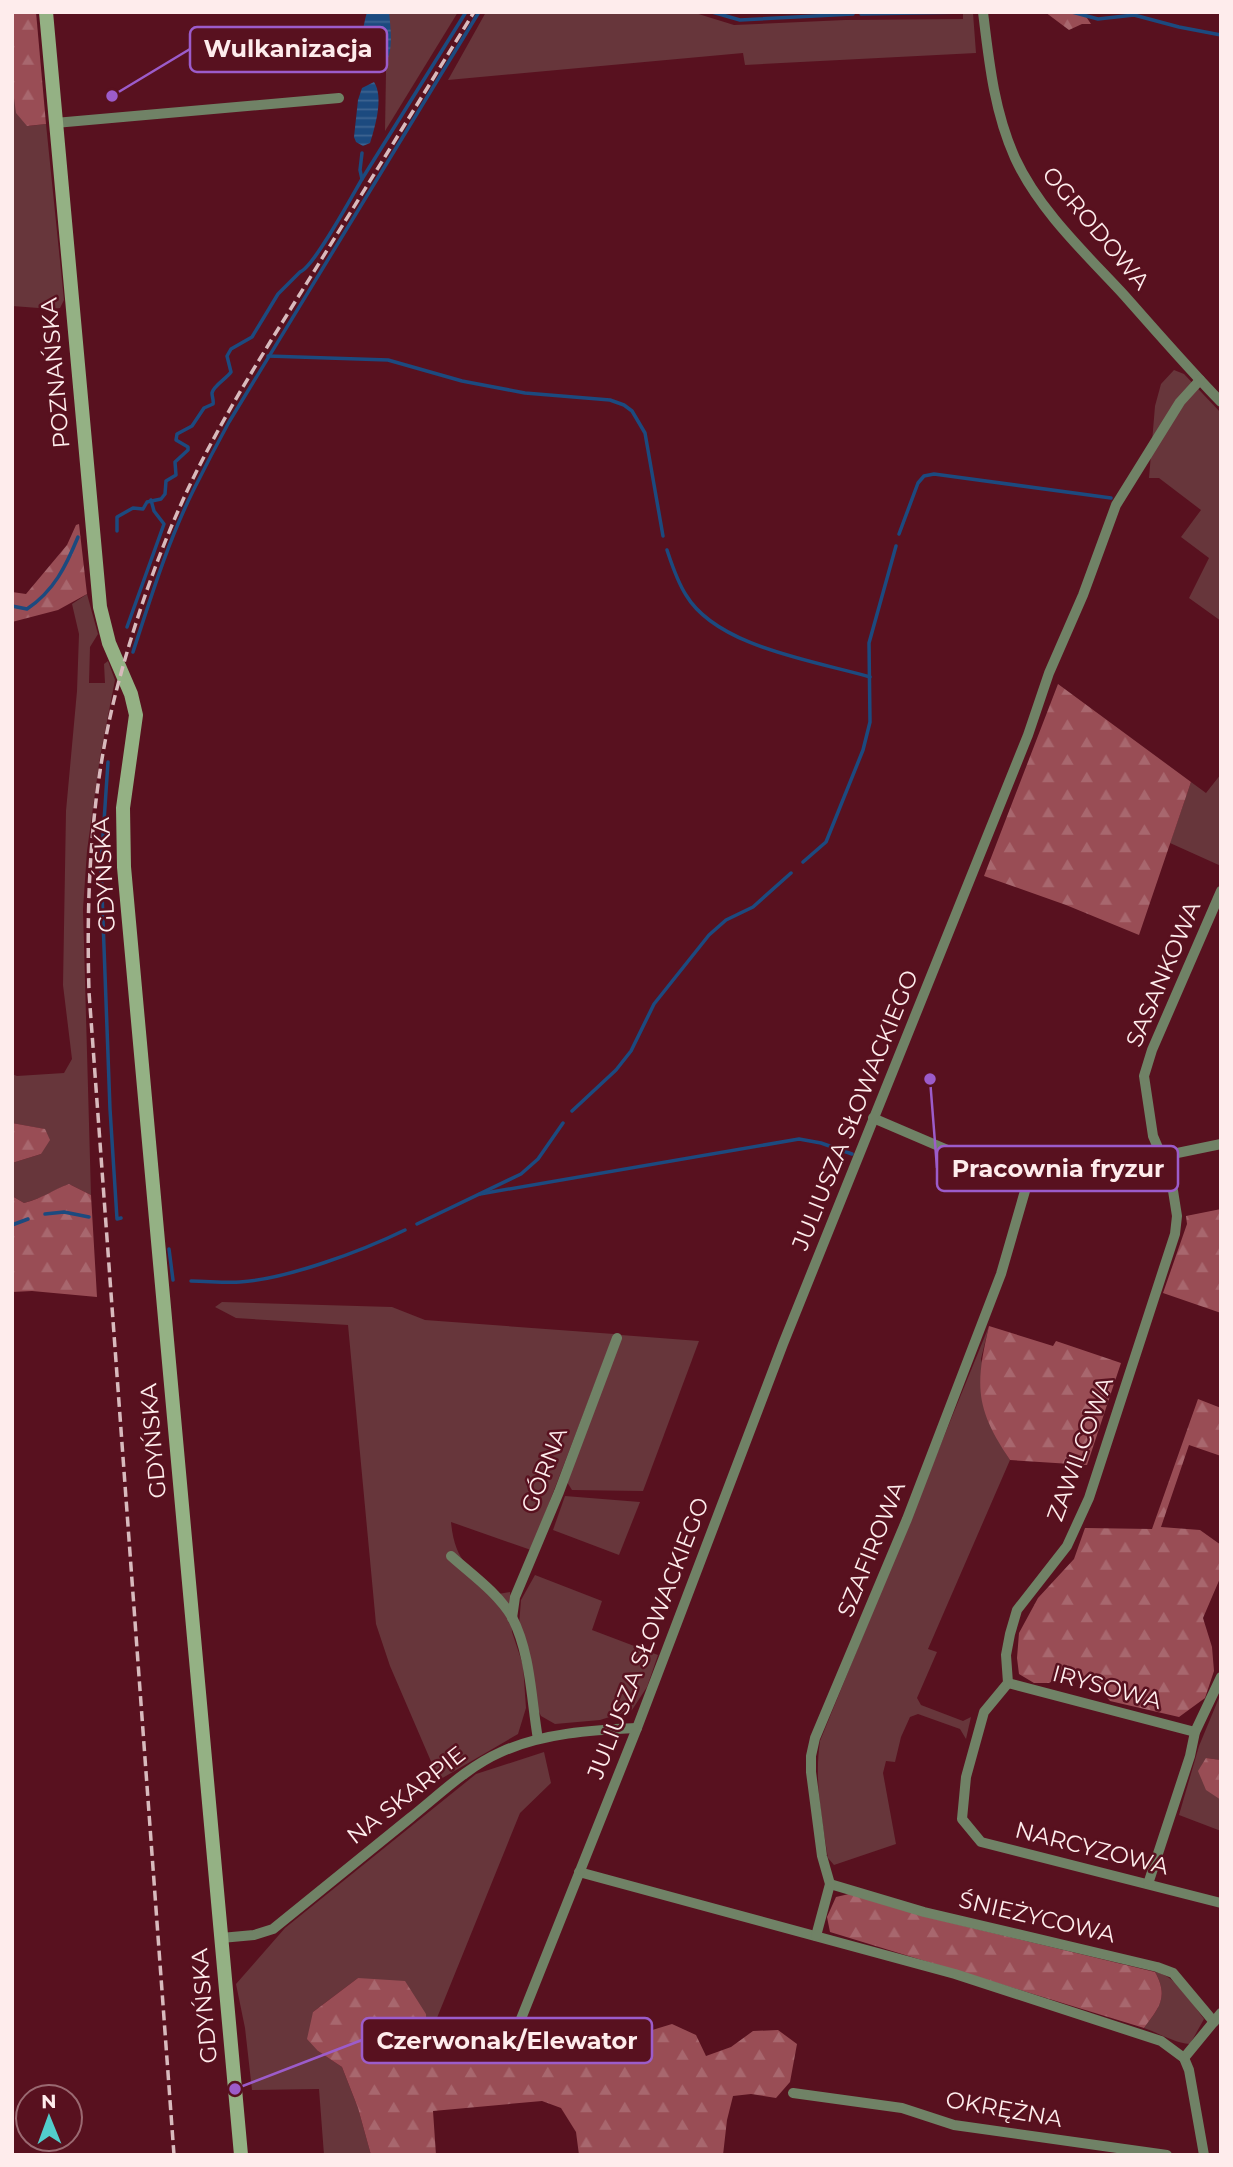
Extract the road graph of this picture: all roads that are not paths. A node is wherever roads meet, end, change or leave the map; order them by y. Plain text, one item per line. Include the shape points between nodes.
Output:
1 (46, 12) edge
2 (984, 12) edge
3 (339, 98) dead end
4 (55, 123) junction
5 (1200, 380) junction
6 (1221, 402) edge
7 (136, 724) joint
8 (1221, 891) edge
9 (873, 1118) junction
10 (1221, 1144) edge
11 (1161, 1156) junction
12 (1027, 1184) junction
13 (617, 1338) dead end
14 (451, 1556) dead end
15 (512, 1618) junction
16 (1221, 1677) edge
17 (1008, 1683) junction
18 (637, 1728) junction
19 (1195, 1732) junction
20 (538, 1739) junction
21 (579, 1872) junction
22 (830, 1884) junction
23 (1148, 1884) junction
24 (1221, 1903) edge
25 (816, 1936) junction
26 (221, 1938) junction
27 (1217, 2018) edge
28 (507, 2054) dead end
29 (1184, 2058) junction
30 (793, 2092) dead end
31 (242, 2155) edge
32 (1167, 2155) edge
33 (1203, 2155) edge

1 - 4 main road, POZNAŃSKA
2 - 5 street, OGRODOWA via 1001,120 1025,177 1051,213
3 - 4 street
4 - 7 main road, POZNAŃSKA via 100,607 108,643 131,694
5 - 6 street, OGRODOWA
5 - 9 street, JULIUSZA SŁOWACKIEGO via 1180,402 1116,505
7 - 26 main road, GDYŃSKA via 123,808 124,867
8 - 11 street, SASANKOWA via 1144,1076 1153,1136
9 - 12 street
9 - 18 street, JULIUSZA SŁOWACKIEGO
10 - 11 street
11 - 12 street
11 - 17 street, ZAWILCOWA via 1171,1178 1175,1234 1089,1498 1067,1546 1017,1610 1006,1655
12 - 22 street, SZAFIROWA via 996,1287 904,1527 815,1738 811,1772
13 - 15 street, GÓRNA via 515,1597
14 - 15 street
15 - 20 street via 524,1652
16 - 19 street
17 - 19 street, IRYSOWA
17 - 23 street, NARCYZOWA via 984,1712 966,1777 962,1819 981,1842
18 - 20 street, NA SKARPIE
18 - 21 street, JULIUSZA SŁOWACKIEGO
19 - 23 street
20 - 26 street, NA SKARPIE via 500,1752 469,1771 273,1928
21 - 25 street
21 - 28 street, JULIUSZA SŁOWACKIEGO
22 - 25 street, SZAFIROWA
22 - 27 street, ŚNIEŻYCOWA via 924,1912 1157,1967 1173,1973
23 - 24 street, NARCYZOWA
25 - 29 street via 955,1974 1161,2041
26 - 31 main road, GDYŃSKA
27 - 29 street
29 - 33 street via 1193,2083
30 - 32 street, OKRĘŻNA via 902,2108 954,2125

